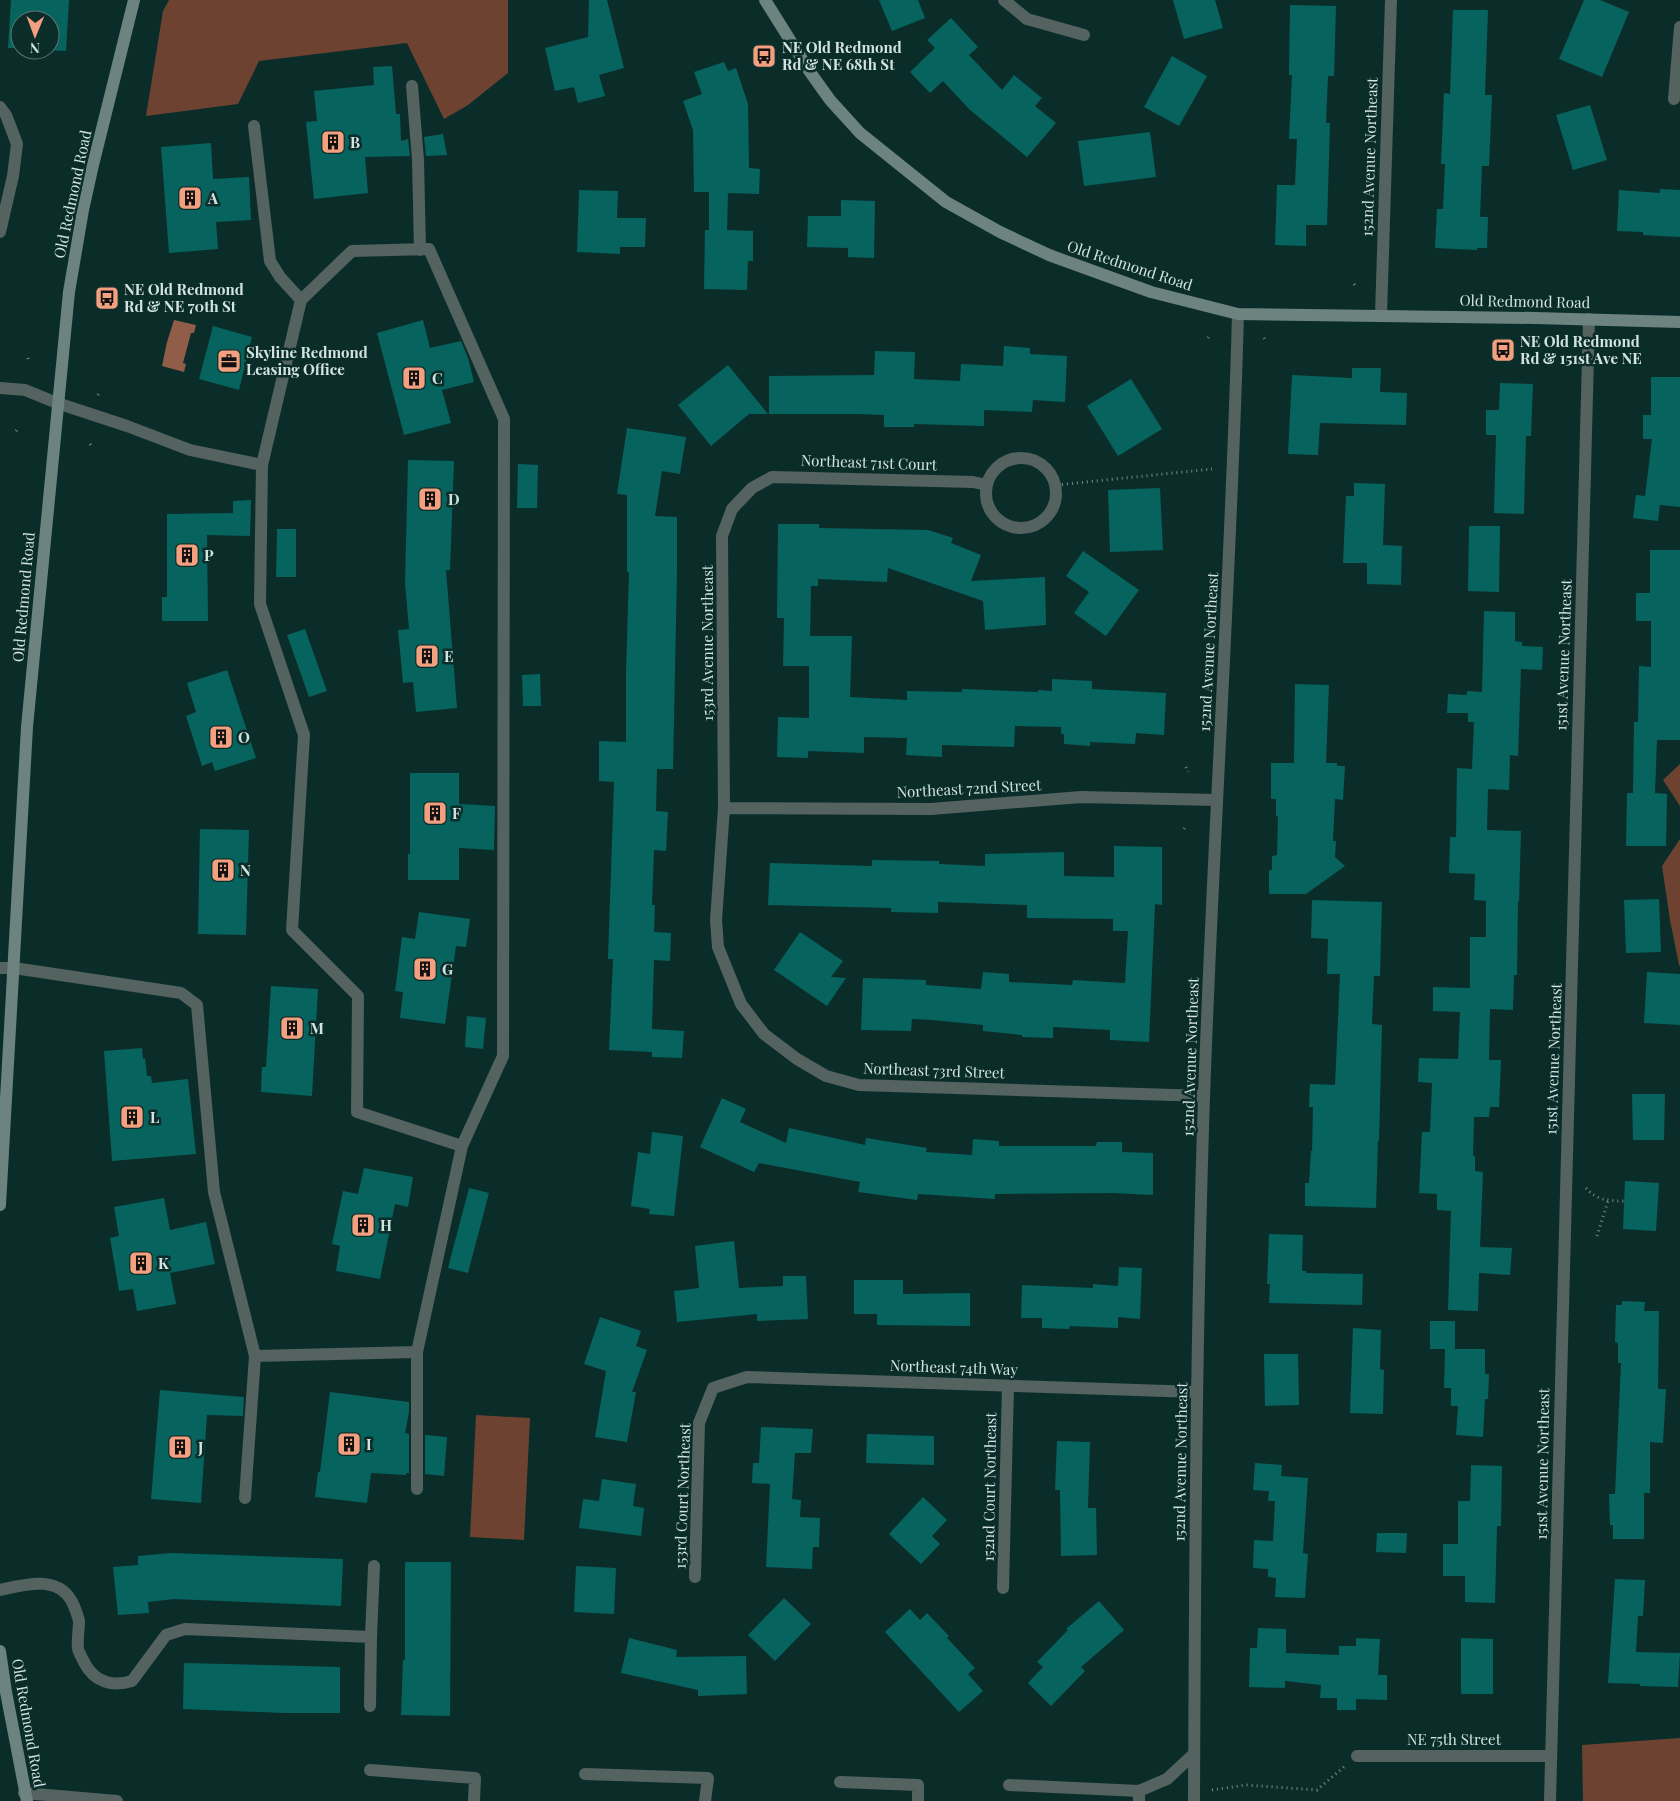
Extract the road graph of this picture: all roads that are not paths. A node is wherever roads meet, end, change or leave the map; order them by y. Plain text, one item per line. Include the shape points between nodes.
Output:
1 (134, 0) edge
2 (765, 0) edge
3 (1004, 0) edge
4 (1391, 0) edge
5 (1680, 26) edge
6 (1084, 35) dead end
7 (412, 86) dead end
8 (1674, 99) dead end
9 (0, 106) edge
10 (254, 126) dead end
11 (0, 232) edge
12 (420, 250) junction
13 (301, 300) junction
14 (1238, 314) junction
15 (1381, 315) junction
16 (1589, 319) junction
17 (1680, 322) edge
18 (0, 388) edge
19 (57, 403) junction
20 (262, 465) junction
21 (987, 485) junction
22 (752, 488) joint
23 (1216, 800) junction
24 (724, 808) junction
25 (0, 968) edge
26 (14, 968) junction
27 (1204, 1096) junction
28 (462, 1146) junction
29 (0, 1205) edge
30 (417, 1352) junction
31 (255, 1356) junction
32 (1008, 1386) junction
33 (713, 1388) joint
34 (1196, 1392) junction
35 (417, 1488) dead end
36 (245, 1498) dead end
37 (374, 1566) dead end
38 (695, 1578) dead end
39 (1003, 1588) dead end
40 (0, 1590) edge
41 (371, 1637) junction
42 (0, 1651) edge
43 (370, 1706) dead end
44 (1194, 1754) junction
45 (1357, 1756) road end
46 (1551, 1756) junction
47 (370, 1770) dead end
48 (585, 1774) dead end
49 (840, 1782) dead end
50 (1009, 1786) dead end
51 (1139, 1796) edge
52 (26, 1797) edge
53 (1194, 1797) edge
54 (117, 1801) edge
55 (474, 1801) edge
56 (705, 1801) edge
57 (918, 1801) edge
58 (1550, 1801) edge

1 - 19 main road, Old Redmond Road via 83,210 69,292
2 - 14 main road, Old Redmond Road via 830,100 860,133 946,202 1049,255 1151,292
3 - 6 street via 1028,19
4 - 15 street, 152nd Avenue Northeast
5 - 8 street
7 - 12 street
9 - 11 street via 17,144
10 - 13 street via 270,261
12 - 13 street via 352,251
12 - 28 street via 428,249 504,419 503,1056
13 - 20 street
14 - 15 main road, Old Redmond Road
14 - 23 street, 152nd Avenue Northeast
15 - 16 main road, Old Redmond Road
16 - 17 main road, Old Redmond Road
16 - 46 street, 151st Avenue Northeast
18 - 19 street via 25,390
19 - 20 street via 190,450
19 - 26 main road, Old Redmond Road via 27,727
20 - 28 street via 260,604 304,735 292,930 358,996 357,1112
21 - 21 street via 994,469 1004,462 1026,458 1038,461 1048,469 1057,485 1056,501 1043,521 1022,528 1005,524 992,513 987,502
21 - 22 street, Northeast 71st Court via 800,476 772,477
22 - 24 street, 153rd Avenue Northeast via 732,509 722,536
23 - 24 street, Northeast 72nd Street via 1081,797 931,809
23 - 27 street, 152nd Avenue Northeast
24 - 27 street, Northeast 73rd Street via 716,920 718,947 742,1004 764,1034 797,1059 826,1076 859,1085
25 - 26 street
26 - 29 main road, Old Redmond Road
26 - 31 street via 181,993 197,1005 214,1192
27 - 34 street, 152nd Avenue Northeast
28 - 30 street
30 - 31 street
30 - 35 street
31 - 36 street
32 - 33 street, Northeast 74th Way via 747,1377
32 - 34 street, Northeast 74th Way
32 - 39 street, 152nd Court Northeast
33 - 38 street, 153rd Court Northeast via 699,1423
34 - 44 street, 152nd Avenue Northeast
37 - 41 street
40 - 41 street via 52,1584 62,1590 71,1600 79,1619 78,1649 86,1666 95,1678 110,1683 132,1680 166,1635 185,1629
41 - 43 street
42 - 52 main road, Old Redmond Road
44 - 51 street via 1167,1779
44 - 53 street, 152nd Avenue Northeast
45 - 46 street, NE 75th Street
46 - 58 street, 151st Avenue Northeast
47 - 55 street via 475,1778
48 - 56 street via 708,1778
49 - 57 street via 918,1785
50 - 51 street
52 - 54 street

